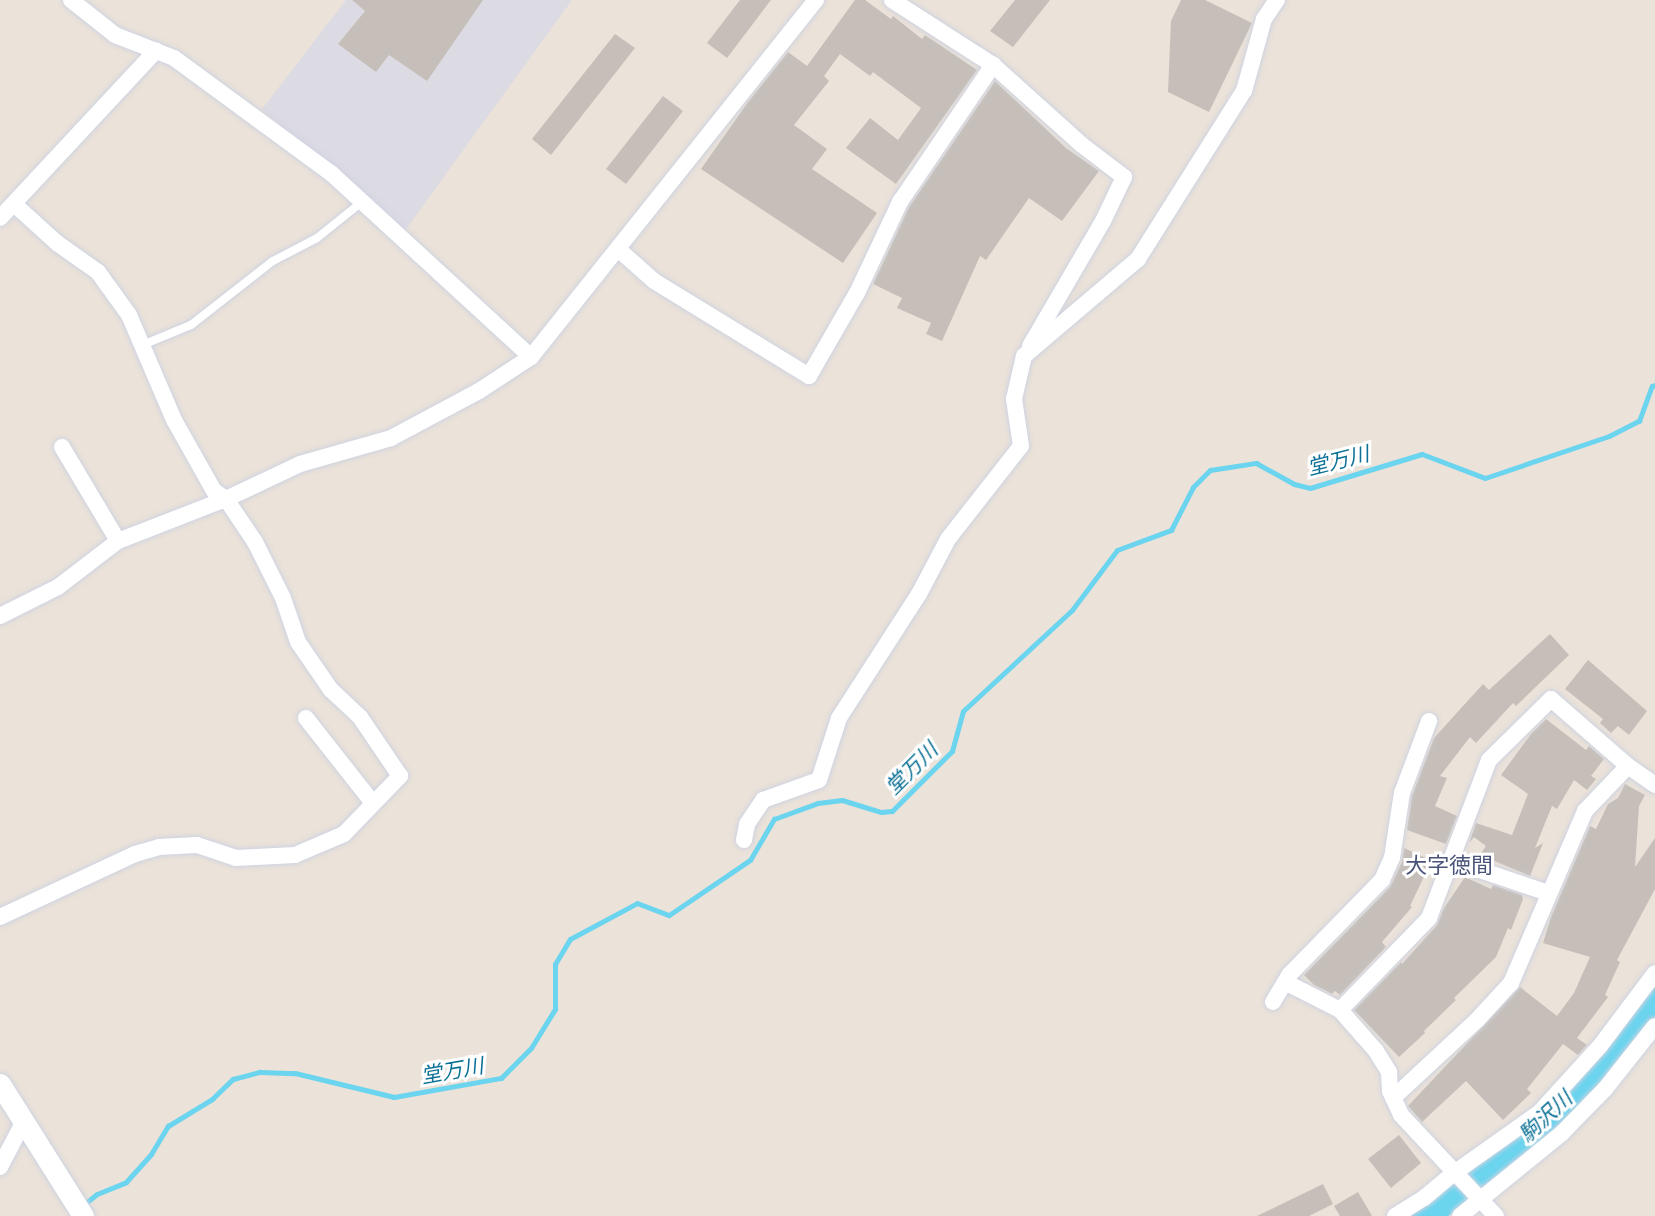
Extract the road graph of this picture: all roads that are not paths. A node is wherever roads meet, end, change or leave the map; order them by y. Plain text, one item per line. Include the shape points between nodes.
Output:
1 (71, 0) edge
2 (816, 0) edge
3 (892, 0) edge
4 (1277, 0) edge
5 (156, 51) junction
6 (993, 65) junction
7 (362, 202) junction
8 (14, 204) junction
9 (0, 218) edge
10 (618, 249) junction
11 (140, 346) junction
12 (1024, 356) junction
13 (531, 357) junction
14 (62, 447) dead end
15 (226, 499) junction
16 (118, 542) junction
17 (0, 616) edge
18 (306, 718) dead end
19 (1430, 721) dead end
20 (1628, 766) junction
21 (1655, 784) edge
22 (372, 802) junction
23 (744, 840) dead end
24 (1450, 860) junction
25 (1548, 893) junction
26 (0, 918) edge
27 (1655, 973) edge
28 (1285, 982) junction
29 (1273, 1002) dead end
30 (1340, 1010) junction
31 (1655, 1026) edge
32 (0, 1084) edge
33 (1393, 1098) junction
34 (24, 1121) junction
35 (0, 1167) edge
36 (1457, 1175) junction
37 (1479, 1198) junction
38 (83, 1216) edge
39 (1395, 1216) edge
40 (1460, 1216) edge
41 (1496, 1216) edge

1 - 5 street via 115,36
2 - 10 street
3 - 6 street
4 - 12 street via 1264,19 1244,91 1138,259
5 - 7 street via 183,65 332,174
5 - 8 street
6 - 10 street via 900,202 857,293 809,376 654,281
6 - 12 street via 1124,177
7 - 11 lane via 316,238 273,261 191,325
7 - 13 street
8 - 9 street
8 - 11 street via 57,243 98,272 129,315
10 - 13 street
11 - 15 street via 174,420 214,491
12 - 23 street via 1014,399 1021,446 948,539 919,594 839,718 819,780 762,800 747,824
13 - 15 street via 479,391 391,438 300,464
14 - 16 street
15 - 16 street
15 - 22 street via 255,542 283,598 298,642 331,690 360,717 400,776
16 - 17 street via 58,587
18 - 22 street
19 - 28 street via 1402,793 1392,858 1382,880
20 - 21 street
20 - 24 street via 1551,699 1489,760
20 - 25 street via 1585,811
22 - 26 street via 344,834 295,855 236,858 197,845 159,847 135,854
24 - 25 street
24 - 30 street via 1429,918
25 - 33 street via 1510,983 1478,1019
27 - 36 street via 1600,1046 1540,1112
28 - 29 street
28 - 30 street
30 - 33 street via 1389,1072
31 - 37 street via 1605,1089 1562,1133
32 - 34 street
33 - 36 street via 1401,1116
34 - 35 street
34 - 38 street
36 - 37 street
36 - 39 street
37 - 40 street
37 - 41 street

